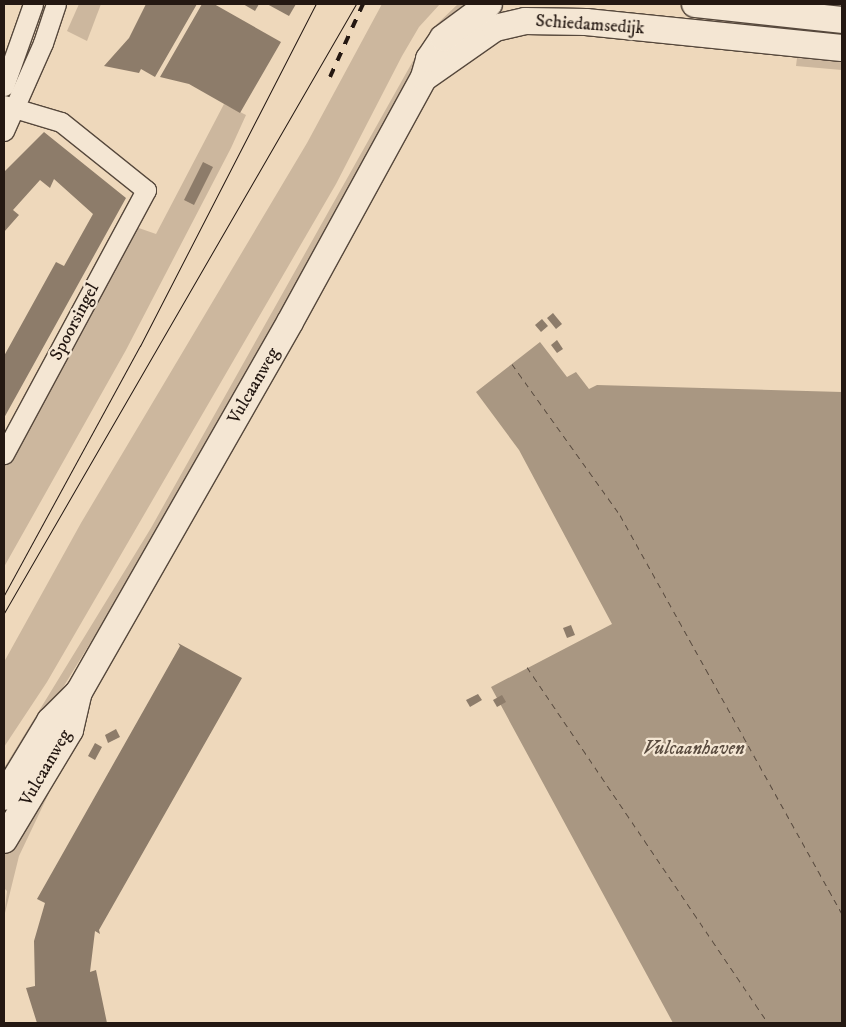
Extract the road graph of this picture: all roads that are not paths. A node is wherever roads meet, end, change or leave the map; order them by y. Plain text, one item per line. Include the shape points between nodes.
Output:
1 (33, 4) edge
2 (56, 4) edge
3 (489, 4) edge
4 (695, 4) edge
5 (842, 20) edge
6 (26, 26) junction
7 (43, 43) junction
8 (842, 48) edge
9 (424, 77) junction
10 (4, 86) edge
11 (9, 106) edge
12 (4, 131) edge
13 (4, 454) edge
14 (79, 692) junction
15 (4, 797) edge
16 (4, 840) edge

1 - 6 street
2 - 7 street
3 - 9 main road via 443,38
4 - 5 main road
6 - 7 street
6 - 10 street
7 - 11 street
8 - 9 main road, Schiedamsedijk via 586,22 525,21 495,28
9 - 14 main road, Vulcaanweg via 290,322
11 - 12 street
11 - 13 street, Spoorsingel via 61,122 146,190
14 - 15 main road, Vulcaanweg via 50,720
14 - 16 main road, Vulcaanweg via 70,730

